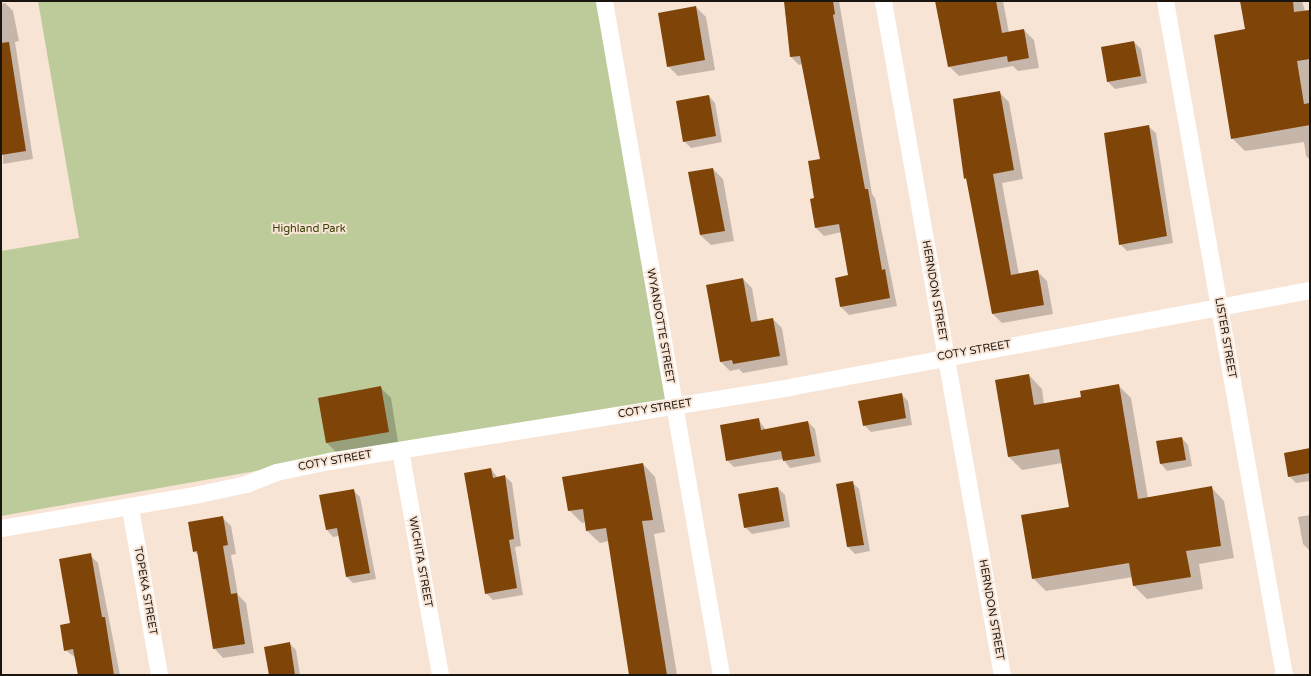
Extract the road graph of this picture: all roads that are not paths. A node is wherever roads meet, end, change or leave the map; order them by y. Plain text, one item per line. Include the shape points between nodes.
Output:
1 (604, 1) edge
2 (883, 1) edge
3 (1165, 1) edge
4 (1310, 290) edge
5 (1219, 306) junction
6 (946, 356) junction
7 (674, 405) junction
8 (400, 450) junction
9 (130, 508) junction
10 (1, 528) edge
11 (159, 675) edge
12 (440, 675) edge
13 (721, 675) edge
14 (1002, 675) edge
15 (1284, 675) edge

1 - 7 street, WYANDOTTE STREET
2 - 6 street, HERNDON STREET
3 - 5 street, LISTER STREET
4 - 5 street, COTY STREET
5 - 6 street, COTY STREET
5 - 15 street, LISTER STREET
6 - 7 street, COTY STREET via 789,387
6 - 14 street, HERNDON STREET
7 - 8 street, COTY STREET
7 - 13 street, WYANDOTTE STREET
8 - 9 street, COTY STREET via 276,472 246,484
8 - 12 street, WICHITA STREET
9 - 10 street, COTY STREET
9 - 11 street, TOPEKA STREET

